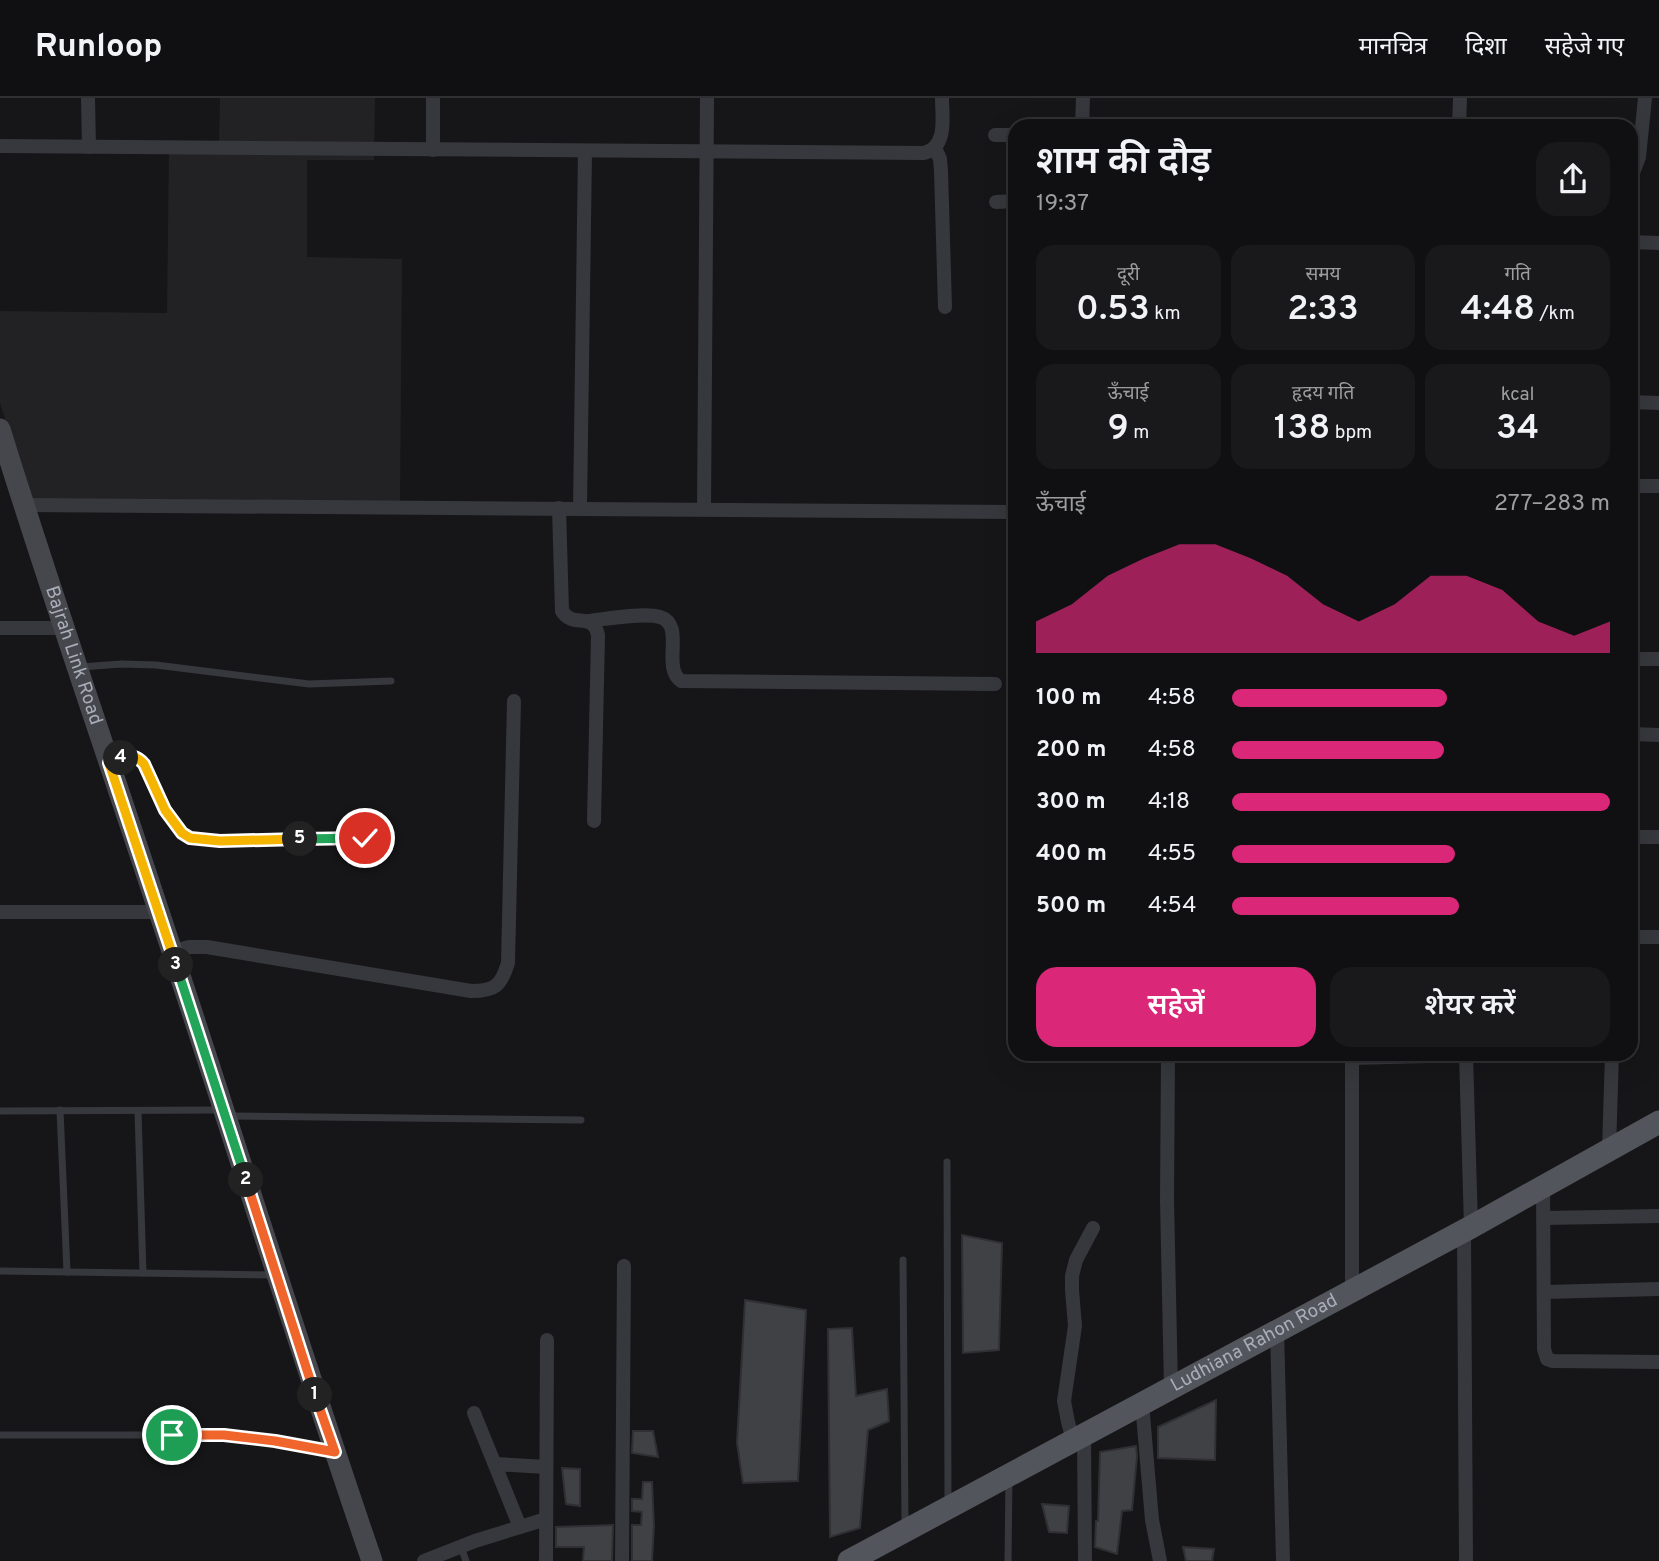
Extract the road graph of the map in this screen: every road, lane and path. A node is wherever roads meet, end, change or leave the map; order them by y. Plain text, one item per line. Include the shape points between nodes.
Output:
1 (89, 98) edge
2 (433, 98) edge
3 (707, 98) edge
4 (942, 98) edge
5 (1083, 98) edge
6 (1460, 98) edge
7 (1644, 98) edge
8 (1082, 119) edge
9 (1459, 119) edge
10 (995, 135) dead end
11 (1008, 135) edge
12 (0, 146) edge
13 (89, 147) junction
14 (935, 148) junction
15 (433, 150) junction
16 (585, 152) junction
17 (707, 152) junction
18 (1638, 160) edge
19 (1008, 201) edge
20 (996, 202) dead end
21 (1638, 242) edge
22 (1659, 243) edge
23 (945, 307) dead end
24 (1638, 402) edge
25 (1659, 403) edge
26 (0, 429) edge
27 (1638, 486) edge
28 (1659, 486) edge
29 (24, 505) junction
30 (559, 508) junction
31 (580, 508) junction
32 (704, 509) junction
33 (1008, 512) edge
34 (588, 621) junction
35 (0, 628) edge
36 (64, 628) junction
37 (1638, 659) edge
38 (1659, 659) edge
39 (77, 667) junction
40 (391, 681) dead end
41 (995, 684) dead end
42 (514, 701) dead end
43 (1638, 734) edge
44 (1659, 735) edge
45 (109, 763) junction
46 (594, 821) dead end
47 (1638, 837) edge
48 (1659, 837) edge
49 (365, 838) dead end
50 (0, 912) edge
51 (159, 912) junction
52 (1638, 937) edge
53 (1659, 937) edge
54 (172, 952) junction
55 (1168, 1061) edge
56 (1352, 1061) edge
57 (1466, 1061) edge
58 (1612, 1061) edge
59 (60, 1110) junction
60 (0, 1111) edge
61 (138, 1111) junction
62 (224, 1113) junction
63 (581, 1120) dead end
64 (1659, 1122) edge
65 (1609, 1150) junction
66 (947, 1162) dead end
67 (1543, 1186) junction
68 (1659, 1216) edge
69 (1544, 1218) junction
70 (1093, 1228) dead end
71 (1467, 1229) junction
72 (903, 1259) dead end
73 (624, 1266) dead end
74 (0, 1271) edge
75 (67, 1272) junction
76 (143, 1273) junction
77 (276, 1275) junction
78 (1659, 1289) edge
79 (1352, 1291) junction
80 (1545, 1292) junction
81 (1278, 1330) junction
82 (547, 1340) dead end
83 (1659, 1362) edge
84 (1171, 1388) junction
85 (1142, 1404) junction
86 (474, 1413) dead end
87 (0, 1435) edge
88 (1078, 1438) junction
89 (335, 1452) junction
90 (495, 1464) junction
91 (546, 1467) junction
92 (1009, 1475) junction
93 (948, 1507) junction
94 (546, 1518) junction
95 (520, 1527) junction
96 (905, 1531) junction
97 (463, 1554) edge
98 (372, 1561) edge
99 (424, 1561) edge
100 (546, 1561) edge
101 (622, 1561) edge
102 (849, 1561) edge
103 (1008, 1561) edge
104 (1085, 1561) edge
105 (1160, 1561) edge
106 (1283, 1561) edge
107 (1466, 1561) edge

1 - 13 street
2 - 15 street
3 - 17 street
4 - 14 street via 942,134
5 - 8 street
6 - 9 street
7 - 18 street
10 - 11 street
12 - 13 street
13 - 15 street
14 - 17 street via 924,153
14 - 23 street via 941,171
15 - 16 street
16 - 17 street
16 - 31 street
17 - 32 street
19 - 20 street
21 - 22 street
24 - 25 street
26 - 29 street, Bajrah Link Road
27 - 28 street
29 - 30 street
29 - 36 street, Bajrah Link Road
30 - 31 street
30 - 34 street via 562,611 569,620
31 - 32 street
32 - 33 street
34 - 41 street via 652,616 667,620 673,666 681,681
34 - 46 street via 597,628 598,642
35 - 36 street
36 - 39 street, Bajrah Link Road
37 - 38 street
39 - 40 lane via 156,665 309,684
39 - 45 street, Bajrah Link Road
42 - 54 street via 508,963 495,987 460,989 207,947
43 - 44 street
45 - 49 lane via 127,756 139,758 165,810 190,838
45 - 51 street, Bajrah Link Road
47 - 48 street
50 - 51 street
51 - 54 street, Bajrah Link Road
52 - 53 street
54 - 62 street, Bajrah Link Road
55 - 84 street
56 - 79 street
57 - 71 street
58 - 65 street
59 - 60 lane
59 - 61 lane
59 - 75 lane
61 - 62 lane
61 - 76 lane
62 - 63 lane
62 - 77 street, Bajrah Link Road
64 - 65 main road, Ludhiana Rahon Road
65 - 67 main road, Ludhiana Rahon Road
66 - 93 lane
67 - 69 street
67 - 71 main road, Ludhiana Rahon Road
68 - 69 street
69 - 80 street
70 - 88 street via 1072,1276 1075,1326 1064,1401
71 - 79 main road, Ludhiana Rahon Road
71 - 107 street
72 - 96 lane
73 - 101 street
74 - 75 lane
75 - 76 lane
76 - 77 lane
77 - 89 street, Bajrah Link Road
78 - 80 street
79 - 81 main road, Ludhiana Rahon Road
80 - 83 street via 1547,1359
81 - 84 main road, Ludhiana Rahon Road
81 - 106 street
82 - 91 street
84 - 85 main road, Ludhiana Rahon Road
85 - 88 main road, Ludhiana Rahon Road
85 - 105 street
86 - 90 street
87 - 89 lane via 224,1435
88 - 92 main road, Ludhiana Rahon Road
88 - 104 street
89 - 98 street, Bajrah Link Road
90 - 91 street
90 - 95 street
91 - 94 street
92 - 93 main road, Ludhiana Rahon Road
92 - 103 lane
93 - 96 main road, Ludhiana Rahon Road
94 - 95 street
94 - 100 street
95 - 97 street
96 - 102 main road, Ludhiana Rahon Road
97 - 99 street

